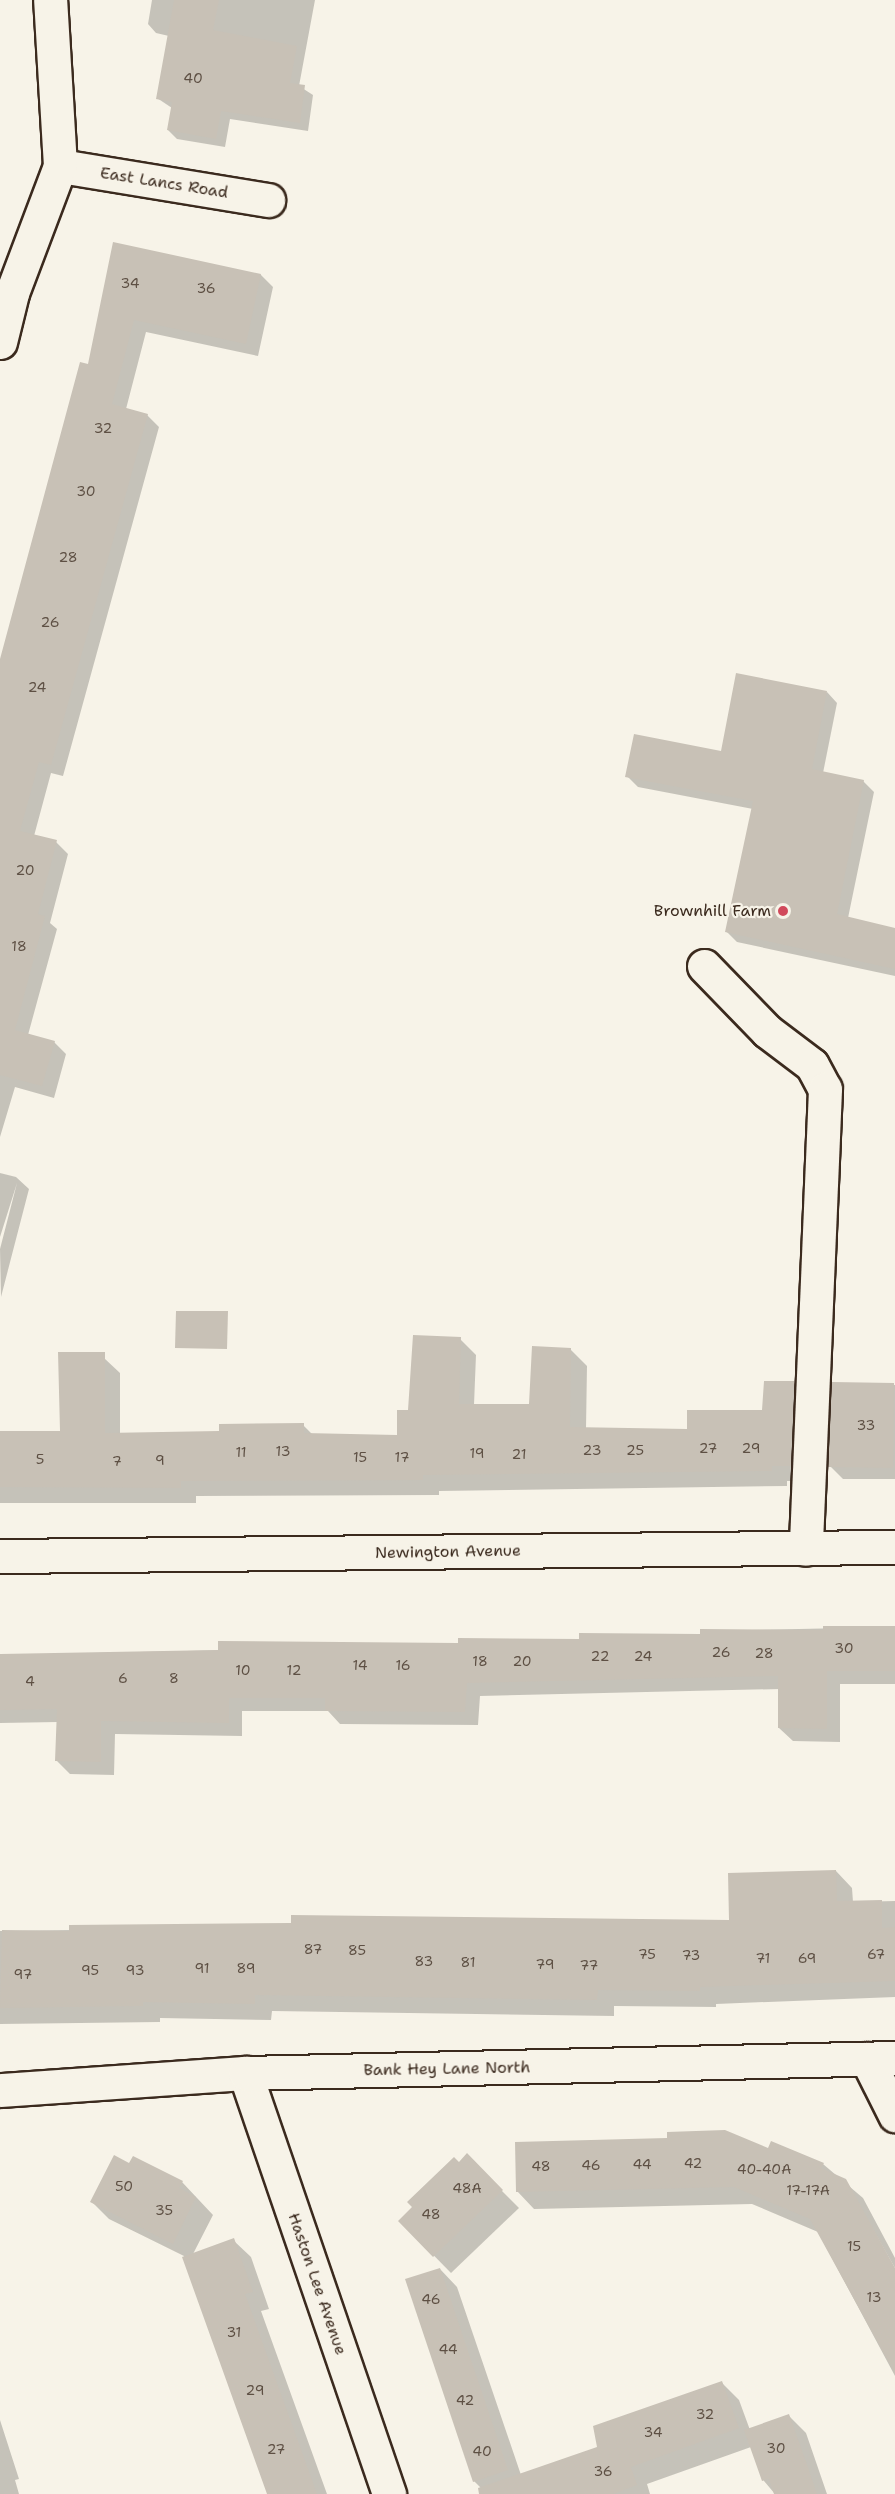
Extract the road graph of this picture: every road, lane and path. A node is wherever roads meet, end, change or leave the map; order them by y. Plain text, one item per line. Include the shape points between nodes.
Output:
1 (50, 0) edge
2 (60, 166) junction
3 (268, 200) dead end
4 (0, 342) edge
5 (704, 966) dead end
6 (895, 1547) edge
7 (806, 1549) junction
8 (0, 1556) edge
9 (881, 2059) edge
10 (245, 2073) junction
11 (0, 2090) edge
12 (895, 2115) edge
13 (389, 2494) edge

1 - 2 street
2 - 3 street, East Lancs Road
2 - 4 street via 12,293
5 - 7 street via 767,1031 812,1065 825,1089
6 - 7 street, Newington Avenue
7 - 8 street, Newington Avenue
9 - 10 street, Bank Hey Lane North
9 - 12 street
10 - 11 street, Bank Hey Lane North
10 - 13 street, Haston Lee Avenue

